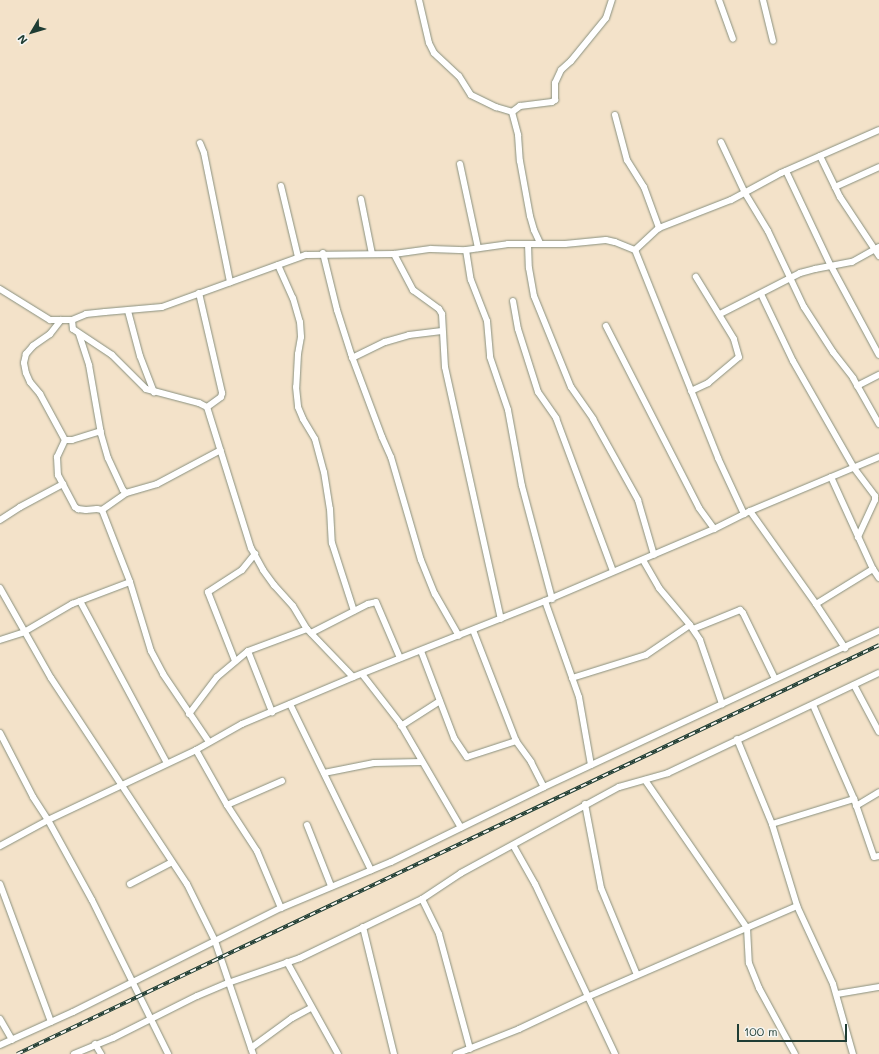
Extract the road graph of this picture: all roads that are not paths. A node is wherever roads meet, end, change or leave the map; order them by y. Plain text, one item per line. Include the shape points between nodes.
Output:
1 (419, 0) edge
2 (612, 0) edge
3 (719, 0) edge
4 (763, 0) edge
5 (733, 40) dead end
6 (773, 41) dead end
7 (512, 112) junction
8 (615, 115) dead end
9 (878, 133) edge
10 (720, 142) dead end
11 (200, 143) dead end
12 (820, 156) junction
13 (460, 164) dead end
14 (879, 167) edge
15 (786, 171) junction
16 (281, 186) dead end
17 (835, 188) junction
18 (745, 192) junction
19 (361, 199) dead end
20 (659, 228) junction
21 (540, 243) junction
22 (528, 244) junction
23 (478, 248) junction
24 (877, 248) edge
25 (466, 250) junction
26 (635, 250) junction
27 (323, 253) junction
28 (372, 254) junction
29 (394, 254) junction
30 (879, 256) edge
31 (298, 257) junction
32 (278, 265) junction
33 (831, 266) junction
34 (696, 277) dead end
35 (790, 278) junction
36 (230, 282) junction
37 (0, 289) edge
38 (198, 294) junction
39 (761, 294) junction
40 (513, 301) dead end
41 (128, 311) junction
42 (720, 314) junction
43 (61, 320) junction
44 (72, 320) junction
45 (606, 326) dead end
46 (442, 330) junction
47 (79, 334) junction
48 (879, 355) edge
49 (352, 358) junction
50 (879, 375) edge
51 (858, 386) junction
52 (691, 391) junction
53 (154, 392) junction
54 (207, 407) junction
55 (879, 424) edge
56 (101, 431) junction
57 (65, 440) junction
58 (221, 450) junction
59 (879, 457) edge
60 (854, 468) junction
61 (831, 477) junction
62 (63, 484) junction
63 (126, 493) junction
64 (102, 510) junction
65 (747, 513) junction
66 (0, 520) edge
67 (714, 529) junction
68 (858, 537) junction
69 (255, 554) junction
70 (654, 555) junction
71 (643, 560) junction
72 (873, 569) junction
73 (613, 571) junction
74 (879, 578) edge
75 (130, 582) junction
76 (0, 588) edge
77 (552, 598) junction
78 (80, 601) junction
79 (545, 601) junction
80 (816, 604) junction
81 (354, 611) junction
82 (501, 619) junction
83 (692, 627) junction
84 (473, 630) junction
85 (309, 631) junction
86 (879, 631) edge
87 (24, 632) junction
88 (459, 636) junction
89 (0, 640) edge
90 (845, 648) junction
91 (248, 650) junction
92 (421, 651) junction
93 (400, 658) junction
94 (235, 661) junction
95 (879, 673) edge
96 (362, 674) junction
97 (353, 677) junction
98 (572, 678) junction
99 (775, 679) junction
100 (854, 685) junction
101 (440, 701) junction
102 (290, 704) junction
103 (722, 704) junction
104 (813, 705) junction
105 (272, 712) junction
106 (189, 714) junction
107 (401, 726) junction
108 (879, 732) edge
109 (0, 733) edge
110 (737, 739) junction
111 (516, 741) junction
112 (209, 742) junction
113 (196, 750) junction
114 (422, 762) junction
115 (167, 763) junction
116 (591, 765) junction
117 (324, 773) junction
118 (645, 780) junction
119 (282, 781) dead end
120 (122, 784) junction
121 (544, 787) junction
122 (879, 792) edge
123 (854, 799) junction
124 (585, 804) junction
125 (227, 805) junction
126 (856, 806) junction
127 (48, 820) junction
128 (772, 824) junction
129 (307, 825) dead end
130 (461, 828) junction
131 (513, 845) junction
132 (0, 846) edge
133 (879, 856) edge
134 (172, 862) junction
135 (372, 870) junction
136 (0, 884) edge
137 (130, 884) dead end
138 (331, 886) junction
139 (2, 898) edge
140 (422, 898) junction
141 (798, 906) junction
142 (281, 908) junction
143 (363, 927) junction
144 (747, 928) junction
145 (215, 941) junction
146 (287, 962) junction
147 (638, 975) junction
148 (133, 982) junction
149 (228, 983) junction
150 (879, 987) edge
151 (837, 994) junction
152 (587, 997) junction
153 (311, 1008) junction
154 (151, 1019) junction
155 (0, 1020) edge
156 (51, 1022) junction
157 (12, 1040) junction
158 (95, 1044) junction
159 (0, 1046) edge
160 (470, 1050) junction
161 (252, 1051) edge
162 (74, 1054) edge
163 (101, 1054) edge
164 (168, 1054) edge
165 (338, 1054) edge
166 (394, 1054) edge
167 (456, 1054) edge
168 (615, 1054) edge
169 (795, 1054) edge
170 (853, 1054) edge

1 - 7 street via 429,43 434,52 460,76 471,95
2 - 7 street via 602,22 561,70 555,83 555,100 520,106
3 - 5 street
4 - 6 street
7 - 21 street via 530,216
8 - 20 street via 627,160 644,186
9 - 12 street
10 - 18 street
11 - 36 street
12 - 15 street
12 - 17 street
13 - 23 street
14 - 17 street
15 - 18 street
15 - 33 street
16 - 31 street
17 - 24 street via 851,216
18 - 20 street via 689,218
18 - 35 street via 768,231
19 - 28 street
20 - 26 street
21 - 22 street
21 - 26 street via 565,244 606,240
22 - 23 street
22 - 70 street via 534,296 571,387 593,419 638,500
23 - 25 street
24 - 30 street
24 - 33 street via 852,262
25 - 29 street via 431,249
25 - 77 street via 471,280 487,321 490,358 508,410 522,486
26 - 52 street
27 - 28 street
27 - 31 street
27 - 49 street
28 - 29 street
29 - 46 street via 413,290 441,312
31 - 32 street
32 - 36 street
32 - 81 street via 293,298 300,322 302,337 296,376 298,407 302,419 315,439 324,472 332,543
33 - 35 street via 815,268
33 - 48 street
34 - 42 street
35 - 39 street
35 - 51 street via 804,307
36 - 38 street
37 - 43 street via 39,315 50,320
38 - 41 street via 162,307
38 - 54 street via 222,393 221,397
39 - 42 street
39 - 60 street via 794,361
40 - 73 street via 518,329 538,392 556,418
41 - 44 street via 86,314
41 - 53 street via 140,356
42 - 52 street via 734,339 739,357 708,383
43 - 44 street
43 - 57 street via 50,334 33,346 26,354 24,362 30,382 40,394
44 - 47 street via 73,329
45 - 67 street via 699,508
46 - 49 street via 385,342
46 - 82 street via 445,367
47 - 53 street via 112,355 140,385
47 - 56 street via 89,365
49 - 88 street via 391,457 421,560 435,594
50 - 51 street
51 - 55 street
52 - 65 street via 718,458
53 - 54 street
54 - 58 street
56 - 57 street
56 - 63 street via 108,458
57 - 62 street via 57,457 57,471
58 - 63 street via 157,484
58 - 69 street
59 - 60 street
60 - 61 street
60 - 68 street via 875,496
61 - 65 street
61 - 68 street
62 - 64 street via 78,509
62 - 66 street
63 - 64 street
64 - 75 street
65 - 67 street
65 - 80 street
67 - 70 street
68 - 72 street
69 - 85 street via 266,575 293,606
69 - 94 street via 242,570 208,592
70 - 71 street
71 - 73 street
71 - 83 street via 659,588
72 - 74 street
72 - 80 street
73 - 77 street
75 - 78 street
75 - 106 street via 151,651
76 - 87 street
77 - 79 street
78 - 87 street
78 - 115 street
79 - 82 street
79 - 98 street
80 - 90 street
81 - 85 street
81 - 93 street via 376,602
82 - 84 street
83 - 98 street via 646,655
83 - 99 street via 740,610
83 - 103 street via 700,640
84 - 88 street
84 - 111 street
85 - 91 street
85 - 97 street
86 - 90 street
87 - 89 street
87 - 120 street via 102,758
88 - 92 street
90 - 99 street
91 - 94 street
91 - 105 street
92 - 93 street
92 - 101 street
93 - 96 street
94 - 106 street via 208,688
95 - 100 street
96 - 97 street
96 - 107 street
97 - 102 street
98 - 116 street via 579,697
99 - 103 street
100 - 104 street
100 - 108 street
101 - 107 street
101 - 111 street via 454,738 467,757
102 - 105 street
102 - 117 street
103 - 116 street
104 - 110 street
104 - 123 street
105 - 112 street via 242,724
106 - 112 street
107 - 114 street
109 - 127 street via 33,797
110 - 118 street via 668,772
110 - 128 street
111 - 121 street
112 - 113 street
113 - 115 street
113 - 125 street
114 - 117 street via 374,763
114 - 130 street
115 - 120 street
116 - 121 street
117 - 135 street
118 - 124 street via 619,787
118 - 144 street
119 - 125 street
120 - 127 street
120 - 134 street
121 - 130 street
122 - 126 street
123 - 126 street
123 - 128 street
124 - 131 street
124 - 147 street via 601,888
125 - 142 street via 257,851
126 - 133 street via 874,857
127 - 132 street
127 - 148 street
128 - 141 street
129 - 138 street
130 - 135 street
131 - 140 street
131 - 152 street via 535,884
134 - 137 street
134 - 145 street via 187,884
135 - 138 street
136 - 139 street
138 - 142 street
139 - 156 street
140 - 143 street
140 - 160 street via 439,934
141 - 144 street
141 - 151 street
142 - 145 street
143 - 146 street
143 - 166 street
144 - 147 street
144 - 169 street via 749,963 759,988
145 - 148 street
145 - 149 street
146 - 149 street
146 - 153 street
147 - 152 street
148 - 154 street
148 - 156 street
149 - 154 street
149 - 161 street
150 - 151 street
151 - 170 street
152 - 160 street
152 - 168 street
153 - 161 street via 292,1018
153 - 165 street
154 - 158 street
154 - 164 street
155 - 157 street
156 - 157 street
157 - 159 street
158 - 162 street
158 - 163 street
160 - 167 street

